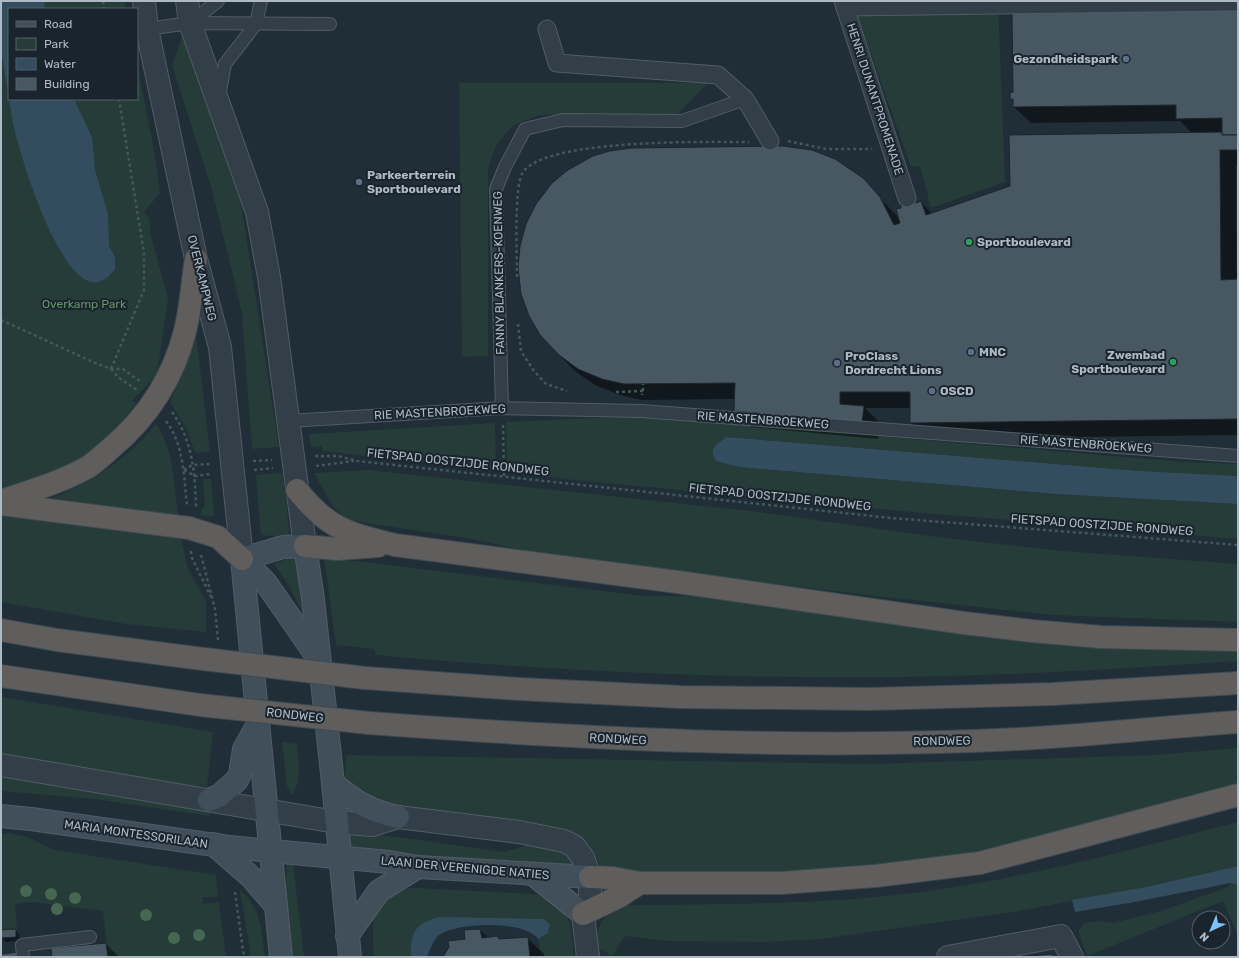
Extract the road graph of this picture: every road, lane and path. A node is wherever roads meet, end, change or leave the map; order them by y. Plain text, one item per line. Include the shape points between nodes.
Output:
1 (144, 1) edge
2 (187, 1) edge
3 (218, 1) edge
4 (261, 1) edge
5 (1238, 2) edge
6 (844, 4) edge
7 (190, 23) junction
8 (256, 24) junction
9 (330, 24) dead end
10 (147, 29) junction
11 (547, 29) dead end
12 (745, 99) junction
13 (119, 100) edge
14 (217, 103) junction
15 (770, 141) junction
16 (892, 148) junction
17 (907, 198) dead end
18 (196, 259) junction
19 (517, 282) dead end
20 (517, 317) dead end
21 (1, 320) edge
22 (643, 384) dead end
23 (643, 391) junction
24 (574, 392) dead end
25 (612, 392) dead end
26 (502, 408) junction
27 (642, 412) junction
28 (288, 421) junction
29 (1232, 455) edge
30 (321, 456) dead end
31 (184, 470) dead end
32 (195, 476) dead end
33 (504, 476) junction
34 (298, 490) junction
35 (1, 501) edge
36 (1, 504) edge
37 (395, 545) junction
38 (1238, 545) edge
39 (305, 546) junction
40 (242, 559) junction
41 (1, 630) edge
42 (1238, 640) edge
43 (319, 659) junction
44 (1, 676) edge
45 (1238, 683) edge
46 (1238, 722) edge
47 (258, 724) junction
48 (1, 765) edge
49 (333, 783) junction
50 (1238, 795) edge
51 (210, 800) junction
52 (267, 810) junction
53 (1, 816) edge
54 (398, 817) junction
55 (336, 822) junction
56 (213, 844) junction
57 (271, 850) junction
58 (340, 859) junction
59 (418, 867) junction
60 (534, 875) junction
61 (590, 877) junction
62 (640, 883) junction
63 (276, 906) junction
64 (583, 914) junction
65 (347, 936) junction
66 (90, 937) dead end
67 (23, 957) edge
68 (281, 957) edge
69 (350, 957) edge
70 (588, 957) edge
71 (948, 957) edge
72 (1072, 957) edge

1 - 10 street, OVERKAMPWEG
2 - 7 street
3 - 7 lane
4 - 8 lane
5 - 6 street
6 - 16 street, HENRI DUNANTPROMENADE
7 - 8 lane
7 - 10 lane
7 - 14 street
8 - 9 lane
8 - 14 lane via 225,64
10 - 18 street, OVERKAMPWEG
11 - 12 street via 557,63 718,75
12 - 15 street
12 - 26 lane, FANNY BLANKERS-KOENWEG via 682,121 563,120 524,129 504,167 496,189
13 - 21 path via 144,253 144,290 111,368
14 - 28 street via 257,212 269,277
15 - 16 path via 791,141 826,149
15 - 19 path via 616,144 537,160 522,173 518,193
16 - 17 street, HENRI DUNANTPROMENADE
18 - 35 highway via 185,331 158,397 141,420 125,437 89,466
18 - 40 street, OVERKAMPWEG via 220,348
20 - 24 path via 522,351 534,371 546,384
22 - 23 path
23 - 25 path
23 - 27 path
26 - 27 lane, RIE MASTENBROEKWEG
26 - 28 lane, RIE MASTENBROEKWEG
26 - 33 path
27 - 29 lane, RIE MASTENBROEKWEG
28 - 34 street
30 - 33 path, FIETSPAD OOSTZIJDE RONDWEG
31 - 32 path
33 - 38 path, FIETSPAD OOSTZIJDE RONDWEG via 891,518
34 - 37 highway via 319,515 337,527
34 - 39 street
36 - 40 highway via 189,528 218,537
37 - 39 highway via 337,549
37 - 42 highway via 685,582 1032,631
39 - 40 main road via 271,550
39 - 43 main road
40 - 43 main road via 266,583
40 - 47 main road
41 - 45 highway, bridge via 65,641 365,678 519,689 674,696 861,698 1053,694
43 - 49 main road
44 - 46 highway, RONDWEG, bridge via 200,705 369,722 513,734 704,743 866,743 1020,739
47 - 51 main road via 244,749 238,780
47 - 52 main road
48 - 51 street
49 - 54 main road via 353,800 369,809
49 - 55 main road
50 - 62 highway via 980,863 781,883
51 - 52 street
52 - 55 street
52 - 57 main road
53 - 56 main road, MARIA MONTESSORILAAN
54 - 55 street via 372,825
54 - 61 street via 519,832 564,841 574,846 583,858
55 - 58 main road
56 - 57 main road, MARIA MONTESSORILAAN
56 - 63 main road via 251,877
57 - 58 main road, LAAN DER VERENIGDE NATIES
57 - 63 main road
58 - 59 main road, LAAN DER VERENIGDE NATIES via 389,862
58 - 65 main road
59 - 60 main road, LAAN DER VERENIGDE NATIES
59 - 65 main road via 379,891
60 - 61 main road, LAAN DER VERENIGDE NATIES
60 - 64 main road
61 - 62 highway
61 - 64 street via 590,897
62 - 64 highway
63 - 68 main road
64 - 70 street
65 - 69 main road
66 - 67 lane via 22,945
71 - 72 street via 1061,936

